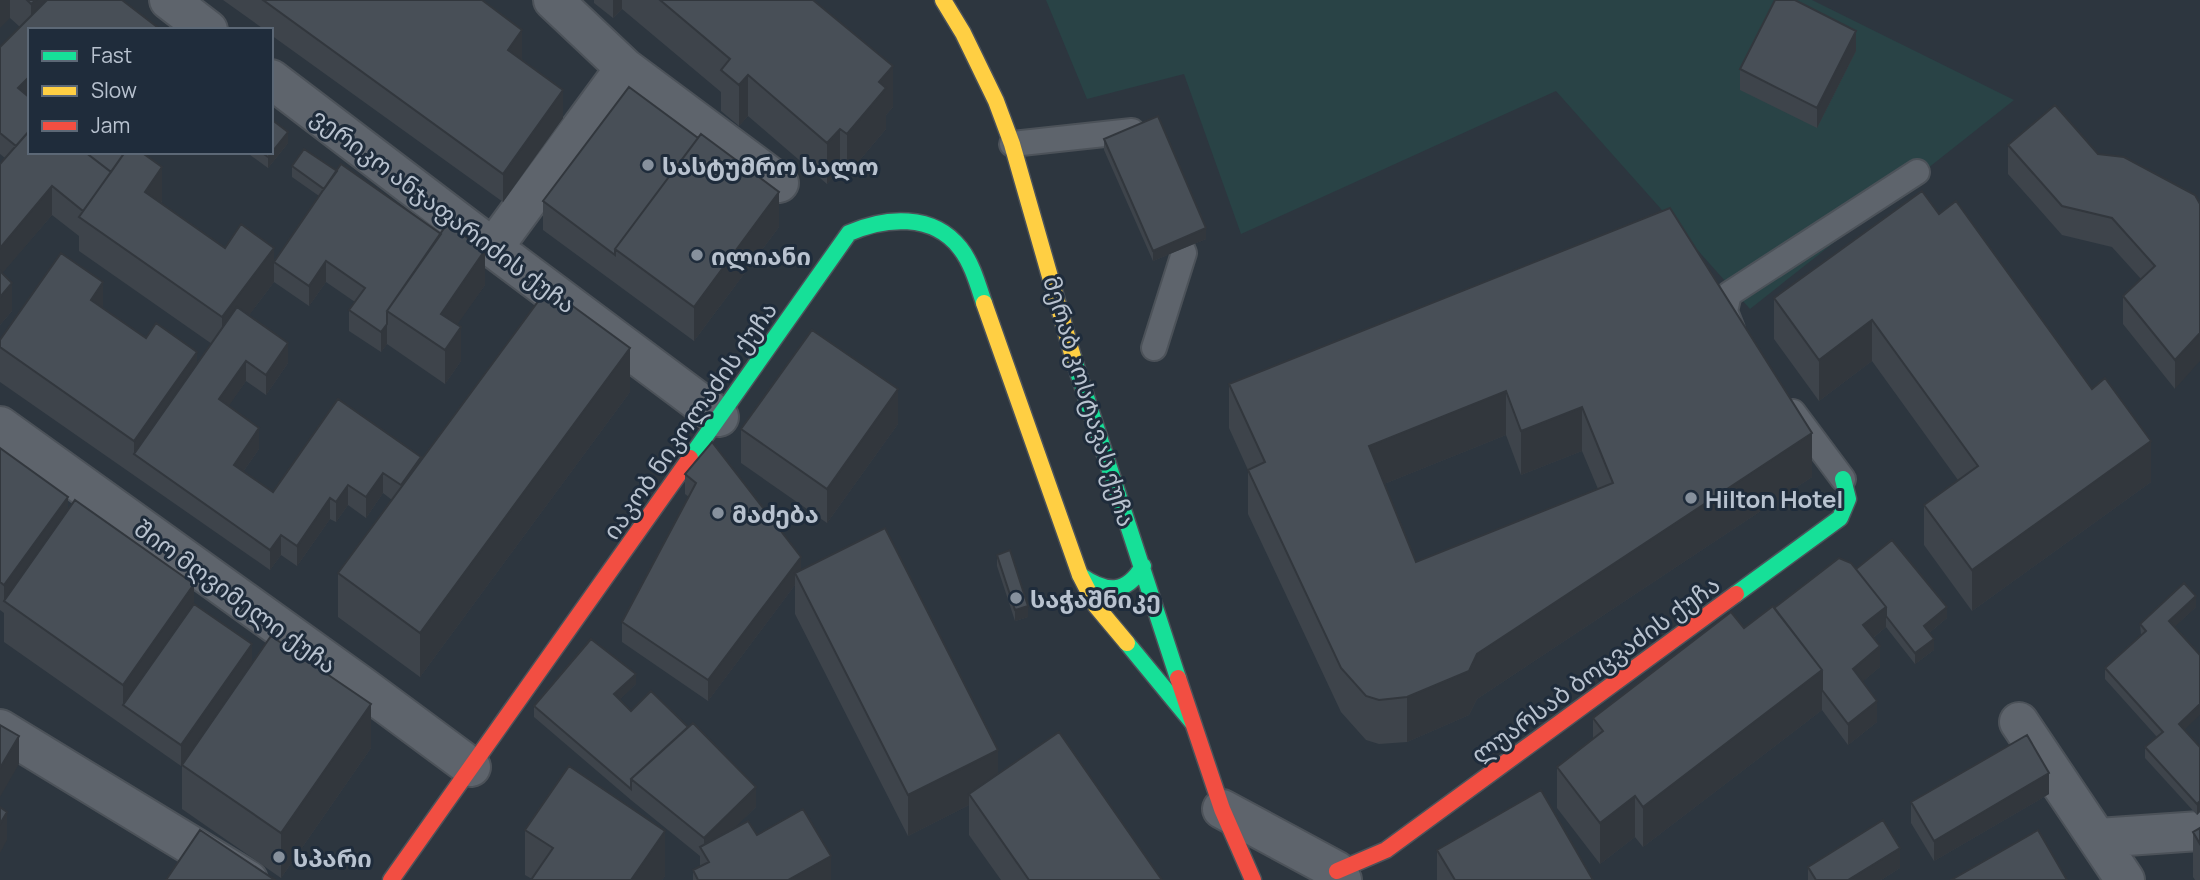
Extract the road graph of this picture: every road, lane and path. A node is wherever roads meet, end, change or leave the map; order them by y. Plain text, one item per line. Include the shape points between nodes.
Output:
1 (169, 0) edge
2 (553, 0) edge
3 (943, 0) edge
4 (205, 28) edge
5 (625, 68) junction
6 (273, 81) edge
7 (1012, 144) junction
8 (1148, 167) edge
9 (1917, 172) dead end
10 (779, 183) dead end
11 (1163, 204) edge
12 (493, 248) junction
13 (1154, 348) dead end
14 (1749, 352) edge
15 (1780, 394) edge
16 (719, 417) junction
17 (0, 426) edge
18 (1843, 479) joint
19 (1143, 566) junction
20 (1080, 575) junction
21 (1192, 722) junction
22 (2020, 722) dead end
23 (0, 729) edge
24 (471, 767) junction
25 (1222, 809) junction
26 (2200, 831) edge
27 (2098, 838) junction
28 (1339, 876) edge
29 (248, 880) edge
30 (391, 880) edge
31 (1253, 880) edge
32 (2125, 880) edge

1 - 4 street
2 - 5 street
3 - 7 street, მერაბ კოსტავას ქუჩა via 996,101
5 - 10 street
5 - 12 street
6 - 12 street, ვერიკო ანჯაფარიძის ქუჩა
7 - 8 lane via 1132,131
7 - 19 street, მერაბ კოსტავას ქუჩა via 1081,385
9 - 14 lane via 1729,294 1725,311
11 - 13 lane via 1184,253
12 - 16 street, ვერიკო ანჯაფარიძის ქუჩა
15 - 18 lane
16 - 20 street, იაკობ ნიკოლაძის ქუჩა via 849,233 886,221 933,227 958,244 978,285
16 - 24 street, იაკობ ნიკოლაძის ქუჩა
17 - 24 street, შიო მღვიმელი ქუჩა
18 - 28 street, ლუარსაბ ბოცვაძის ქუჩა via 1848,499 1840,518 1386,850
19 - 20 street via 1133,580 1118,589 1099,586
19 - 21 street, მერაბ კოსტავას ქუჩა
20 - 21 street, იაკობ ნიკოლაძის ქუჩა via 1096,606
21 - 25 street, მერაბ კოსტავას ქუჩა
22 - 27 street
23 - 29 street
24 - 30 street, იაკობ ნიკოლაძის ქუჩა
25 - 28 street
25 - 31 street, მერაბ კოსტავას ქუჩა
26 - 27 street
27 - 32 street

